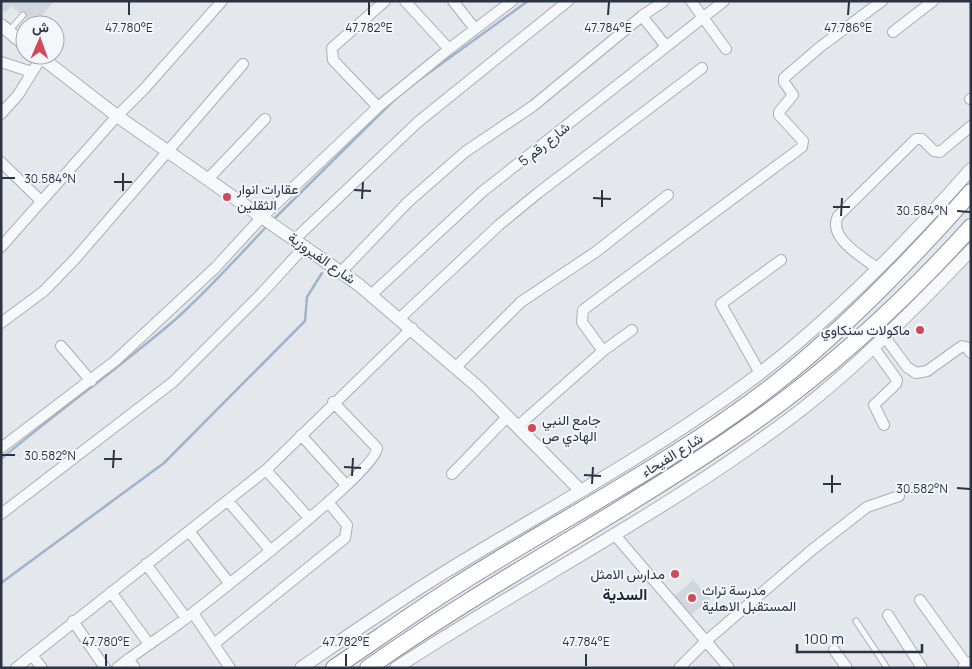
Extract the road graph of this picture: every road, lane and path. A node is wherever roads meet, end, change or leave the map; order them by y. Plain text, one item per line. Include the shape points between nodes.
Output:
1 (222, 1) edge
2 (385, 1) edge
3 (405, 1) edge
4 (453, 1) edge
5 (512, 1) edge
6 (568, 1) edge
7 (664, 1) edge
8 (691, 1) edge
9 (724, 1) edge
10 (882, 1) edge
11 (933, 1) edge
12 (642, 16) junction
13 (702, 17) junction
14 (5, 28) edge
15 (476, 29) junction
16 (893, 32) dead end
17 (15, 36) edge
18 (665, 45) junction
19 (449, 49) junction
20 (726, 49) dead end
21 (1, 62) edge
22 (244, 64) dead end
23 (36, 65) edge
24 (52, 65) edge
25 (702, 68) dead end
26 (32, 72) junction
27 (378, 108) junction
28 (1, 114) edge
29 (117, 116) junction
30 (264, 119) dead end
31 (971, 126) edge
32 (167, 152) junction
33 (1, 162) edge
34 (971, 169) edge
35 (208, 179) junction
36 (971, 192) edge
37 (668, 194) dead end
38 (41, 201) junction
39 (267, 221) junction
40 (971, 226) edge
41 (1, 230) edge
42 (9, 239) junction
43 (300, 242) junction
44 (1, 246) edge
45 (971, 250) edge
46 (781, 260) dead end
47 (342, 270) junction
48 (878, 270) junction
49 (371, 295) junction
50 (400, 318) junction
51 (1, 323) edge
52 (412, 328) junction
53 (632, 330) dead end
54 (884, 336) junction
55 (60, 346) dead end
56 (874, 348) junction
57 (604, 351) junction
58 (971, 353) edge
59 (456, 367) junction
60 (760, 373) junction
61 (92, 381) junction
62 (334, 402) junction
63 (508, 416) junction
64 (884, 425) dead end
65 (518, 426) junction
66 (678, 431) junction
67 (300, 435) junction
68 (688, 446) junction
69 (1, 448) edge
70 (698, 460) junction
71 (266, 470) junction
72 (452, 474) dead end
73 (709, 475) junction
74 (346, 485) junction
75 (581, 491) junction
76 (899, 496) dead end
77 (228, 501) junction
78 (328, 502) junction
79 (580, 511) junction
80 (1, 514) edge
81 (310, 518) junction
82 (590, 527) junction
83 (189, 531) junction
84 (614, 534) junction
85 (271, 551) junction
86 (146, 564) junction
87 (444, 572) junction
88 (229, 583) junction
89 (454, 587) junction
90 (111, 592) junction
91 (920, 600) dead end
92 (462, 604) junction
93 (190, 615) junction
94 (888, 615) dead end
95 (472, 618) junction
96 (73, 621) junction
97 (856, 621) dead end
98 (705, 642) junction
99 (149, 644) junction
100 (214, 644) junction
101 (834, 650) dead end
102 (32, 655) junction
103 (128, 659) junction
104 (968, 666) edge
105 (16, 668) edge
106 (42, 668) edge
107 (105, 668) edge
108 (117, 668) edge
109 (135, 668) edge
110 (230, 668) edge
111 (301, 668) edge
112 (334, 668) edge
113 (368, 668) edge
114 (396, 668) edge
115 (679, 668) edge
116 (729, 668) edge
117 (846, 668) edge
118 (887, 668) edge
119 (922, 668) edge

1 - 29 street
2 - 27 street via 332,48 333,60
3 - 19 street
4 - 15 street
5 - 15 street
6 - 43 street via 418,122
7 - 12 street
8 - 13 street
9 - 13 street, شارع رقم 5
10 - 57 street via 784,78 794,95 779,115 801,138 802,147 583,310 582,322
11 - 16 street
12 - 18 street
12 - 47 street via 533,106 465,152 408,202
13 - 18 street, شارع رقم 5
13 - 20 street
14 - 17 street
15 - 19 street
18 - 49 street, شارع رقم 5 via 482,192
19 - 27 street
21 - 26 street
22 - 32 street
23 - 26 street
24 - 29 street, شارع الفيروزية
25 - 50 street via 499,225
26 - 28 street
27 - 39 street
29 - 32 street, شارع الفيروزية
29 - 38 street
30 - 35 street
31 - 48 street via 940,152 934,151 922,139 916,139 838,216 835,225 839,237
32 - 35 street, شارع الفيروزية
32 - 51 street via 44,292
33 - 38 street
34 - 48 street
35 - 39 street, شارع الفيروزية
36 - 68 highway, شارع الفيحاء via 923,246 832,335 777,382
37 - 59 street via 597,251 521,302
38 - 42 street
39 - 43 street, شارع الفيروزية
39 - 61 street
40 - 70 highway, شارع الفيحاء via 902,298 847,349 760,418
41 - 42 street
42 - 44 street
43 - 47 street, شارع الفيروزية
43 - 80 street via 262,293 173,382
45 - 54 street
46 - 60 street via 721,304
47 - 49 street, شارع الفيروزية
48 - 60 street
49 - 50 street, شارع الفيروزية
50 - 52 street, شارع الفيروزية
52 - 59 street, شارع الفيروزية
52 - 62 street
53 - 57 street
54 - 56 street
54 - 58 street via 916,373 927,371 962,346
55 - 61 street
56 - 64 street via 897,380 874,405
56 - 73 street via 800,410
57 - 65 street
59 - 63 street, شارع الفيروزية
60 - 66 street
61 - 69 street
62 - 67 street
62 - 74 street via 377,448 374,456
63 - 65 street, شارع الفيروزية
63 - 72 street
65 - 75 street, شارع الفيروزية
66 - 68 street
66 - 75 street
67 - 71 street
67 - 74 street
68 - 79 highway, شارع الفيحاء
70 - 73 street
70 - 82 highway, شارع الفيحاء
71 - 77 street
71 - 81 street
73 - 84 street
74 - 78 street
75 - 87 street
76 - 98 street via 866,507
77 - 83 street
77 - 85 street
78 - 81 street
78 - 100 street via 347,525 345,538
79 - 82 highway
79 - 89 highway, شارع الفيحاء
81 - 85 street
82 - 92 highway, شارع الفيحاء
83 - 86 street
83 - 88 street
84 - 95 street
84 - 98 street
85 - 88 street
86 - 90 street
86 - 93 street
87 - 89 street
87 - 111 street
88 - 93 street
89 - 112 highway, شارع الفيحاء
90 - 96 street
90 - 99 street
91 - 104 street
92 - 95 street
92 - 113 highway, شارع الفيحاء
93 - 99 street
93 - 100 street
94 - 119 street
95 - 114 street
96 - 102 street
96 - 107 street
97 - 118 lane
98 - 115 street
98 - 116 street
99 - 103 street
100 - 110 street
101 - 117 street
102 - 105 street
102 - 106 street
103 - 108 street
103 - 109 street

